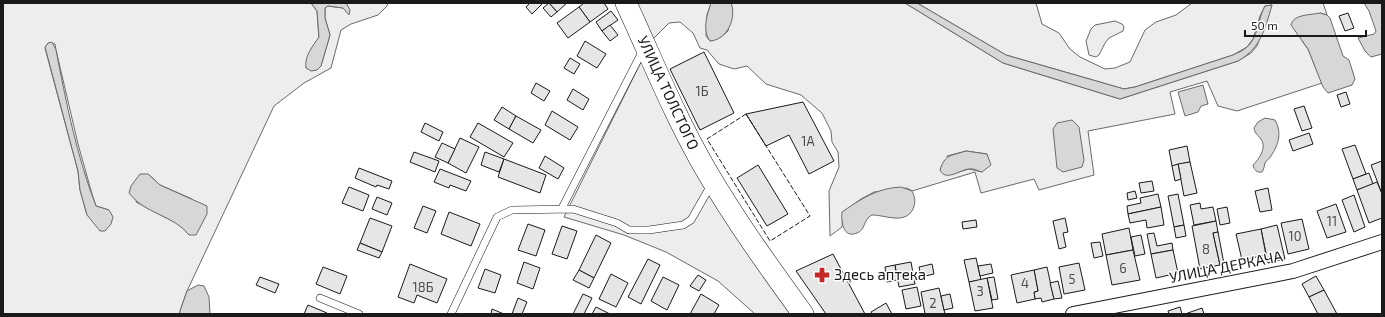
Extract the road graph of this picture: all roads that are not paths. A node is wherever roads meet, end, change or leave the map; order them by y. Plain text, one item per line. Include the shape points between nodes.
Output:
1 (626, 3) edge
2 (646, 44) junction
3 (713, 182) junction
4 (562, 208) junction
5 (1382, 242) edge
6 (320, 298) dead end
7 (359, 314) edge
8 (452, 314) edge
9 (803, 314) edge
10 (1073, 314) edge

1 - 2 main road, УЛИЦА ТОЛСТОГО
2 - 3 main road, УЛИЦА ТОЛСТОГО via 689,139
2 - 4 lane
3 - 4 lane via 691,220 683,225 640,231 629,230 587,212
3 - 9 main road, УЛИЦА ТОЛСТОГО
4 - 8 lane via 508,211 498,217
5 - 10 street, УЛИЦА ДЕРКАЧА via 1286,272
6 - 7 lane

